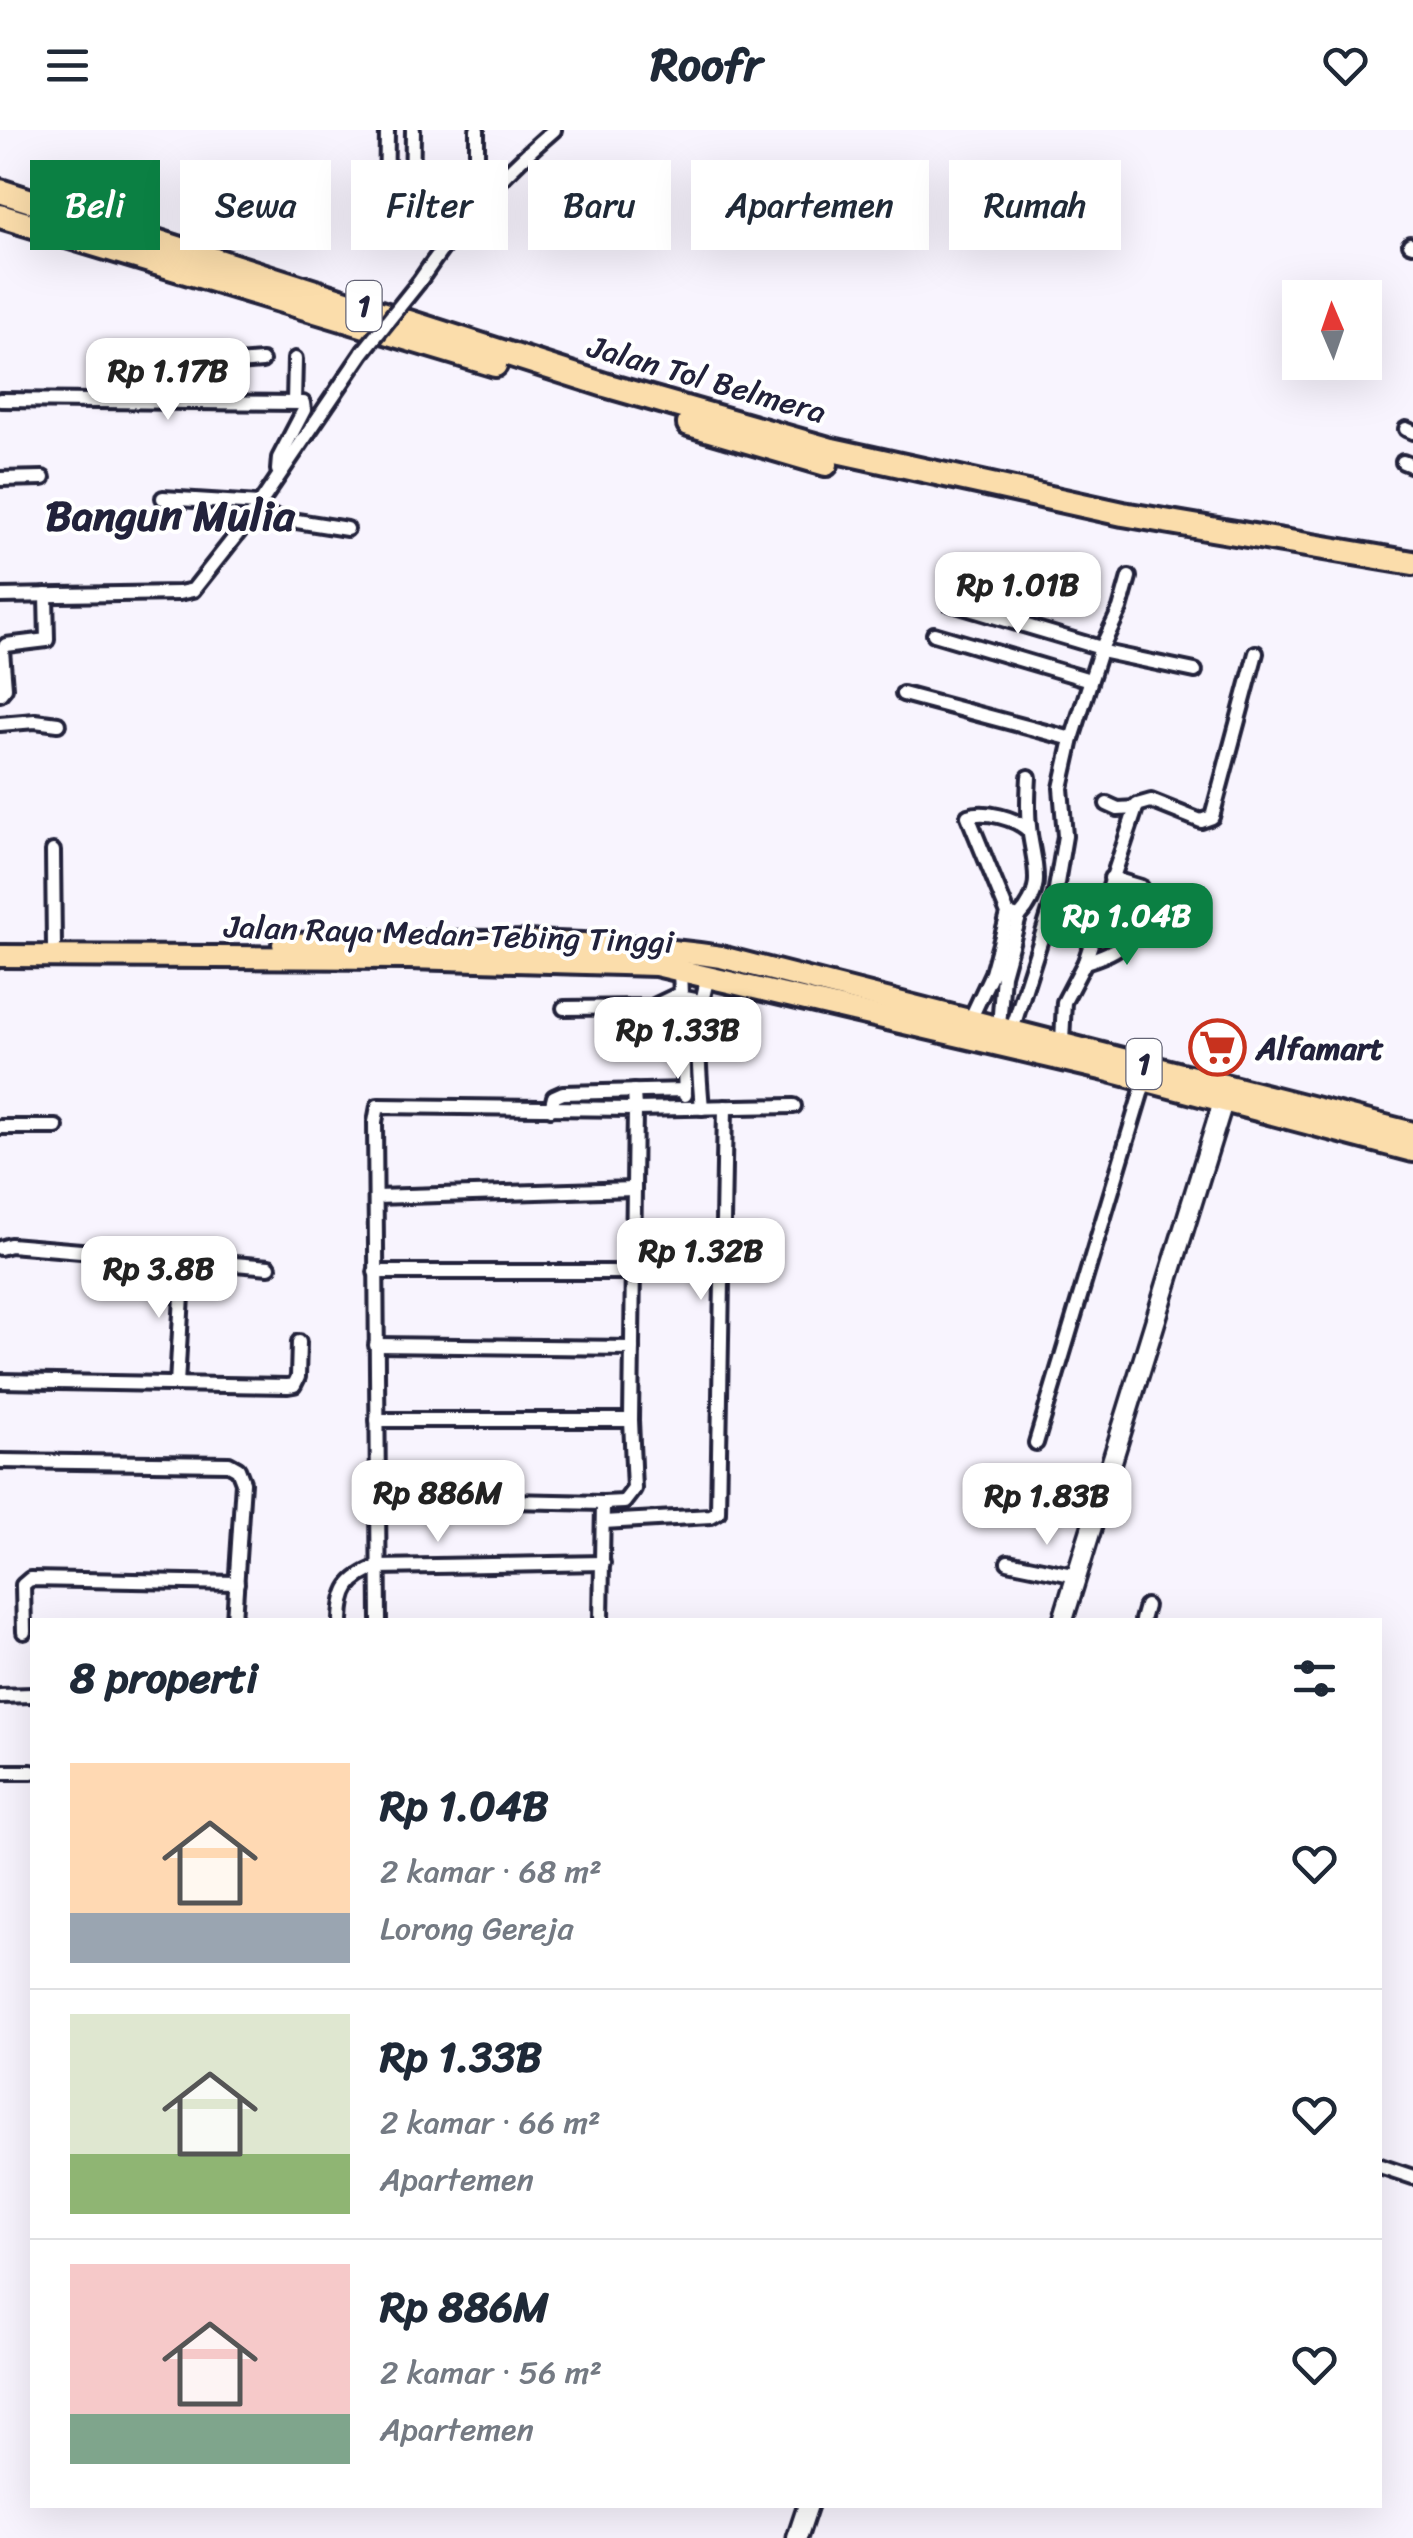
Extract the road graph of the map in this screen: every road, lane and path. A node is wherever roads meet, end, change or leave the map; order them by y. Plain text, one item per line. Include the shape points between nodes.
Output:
1 (387, 130) edge
2 (413, 130) edge
3 (477, 130) edge
4 (554, 130) edge
5 (387, 160) edge
6 (413, 160) edge
7 (477, 160) edge
8 (508, 171) edge
9 (0, 190) edge
10 (0, 216) edge
11 (440, 250) edge
12 (295, 359) dead end
13 (262, 361) dead end
14 (0, 400) edge
15 (222, 401) junction
16 (294, 402) junction
17 (738, 431) junction
18 (280, 472) junction
19 (43, 478) dead end
20 (0, 479) edge
21 (163, 498) dead end
22 (256, 509) junction
23 (347, 529) dead end
24 (1413, 563) edge
25 (1129, 577) dead end
26 (1413, 579) edge
27 (46, 595) junction
28 (0, 596) edge
29 (950, 603) dead end
30 (934, 634) dead end
31 (1100, 649) junction
32 (1256, 653) dead end
33 (1195, 670) dead end
34 (1090, 680) junction
35 (0, 694) edge
36 (903, 694) dead end
37 (0, 724) edge
38 (58, 724) dead end
39 (1072, 740) junction
40 (1029, 777) dead end
41 (1107, 804) dead end
42 (1136, 808) junction
43 (1029, 831) junction
44 (53, 851) dead end
45 (1111, 878) junction
46 (1141, 887) dead end
47 (1014, 916) junction
48 (1138, 929) dead end
49 (0, 947) edge
50 (54, 947) junction
51 (0, 956) edge
52 (1085, 962) junction
53 (680, 970) junction
54 (998, 974) junction
55 (709, 975) junction
56 (682, 998) junction
57 (700, 1002) junction
58 (564, 1008) dead end
59 (910, 1015) junction
60 (970, 1020) junction
61 (1005, 1029) junction
62 (1062, 1042) junction
63 (1145, 1080) junction
64 (685, 1090) junction
65 (634, 1091) junction
66 (1223, 1102) junction
67 (794, 1106) dead end
68 (725, 1107) junction
69 (685, 1108) junction
70 (702, 1108) junction
71 (551, 1109) junction
72 (635, 1109) junction
73 (56, 1127) dead end
74 (0, 1128) edge
75 (1413, 1133) edge
76 (1413, 1151) edge
77 (634, 1189) junction
78 (376, 1197) junction
79 (0, 1248) edge
80 (184, 1260) junction
81 (268, 1267) dead end
82 (375, 1272) junction
83 (633, 1272) junction
84 (299, 1342) dead end
85 (376, 1346) junction
86 (632, 1348) junction
87 (0, 1381) edge
88 (177, 1384) junction
89 (377, 1420) junction
90 (631, 1420) junction
91 (1036, 1442) dead end
92 (0, 1461) edge
93 (377, 1498) junction
94 (603, 1504) junction
95 (603, 1522) junction
96 (603, 1562) junction
97 (1008, 1562) dead end
98 (378, 1567) junction
99 (1077, 1576) junction
100 (237, 1583) junction
101 (234, 1618) edge
102 (341, 1618) edge
103 (379, 1618) edge
104 (600, 1618) edge
105 (1065, 1618) edge
106 (24, 1632) dead end
107 (30, 1694) edge
108 (0, 1696) edge
109 (0, 1772) edge
110 (30, 1772) edge
111 (1382, 2167) edge
112 (1413, 2178) edge
113 (807, 2508) edge
114 (797, 2538) edge

1 - 5 street
2 - 6 street
3 - 7 street
4 - 8 street
9 - 17 highway, Jalan Tol Belmera / 1
10 - 17 highway, Jalan Tol Belmera / 1
11 - 18 street, bridge
12 - 16 street
13 - 15 street via 224,364
14 - 15 street
15 - 16 street
16 - 18 street via 305,407 279,458
17 - 24 highway, Jalan Tol Belmera / 1 via 1124,514
17 - 26 highway, Jalan Tol Belmera / 1 via 828,464 1119,529
18 - 22 street
19 - 20 street
21 - 22 street
22 - 23 street
22 - 27 street via 188,592
25 - 31 street
27 - 28 street
27 - 35 street via 47,640 4,646 6,688
29 - 31 street
30 - 34 street
31 - 33 street
31 - 34 street
32 - 42 street via 1212,817 1201,821 1151,800
34 - 39 street
36 - 39 street
37 - 38 street
39 - 61 street via 1061,788 1065,836 1056,895
40 - 43 street
41 - 42 street
42 - 45 street
43 - 47 street via 1036,885 1030,906
43 - 47 street via 1020,822 968,816
44 - 50 street
45 - 46 street
45 - 52 street
47 - 54 street
48 - 52 street via 1120,948
49 - 50 highway, Jalan Raya Medan-Tebing Tinggi / 1
50 - 59 highway, Jalan Raya Medan-Tebing Tinggi / 1 via 619,946 721,957 876,997
51 - 53 highway, Jalan Raya Medan-Tebing Tinggi / 1 via 609,962
52 - 62 street via 1064,1002
53 - 55 highway, Jalan Raya Medan-Tebing Tinggi / 1
53 - 56 street
54 - 60 street
54 - 61 street
55 - 57 street
55 - 59 highway, Jalan Raya Medan-Tebing Tinggi / 1 via 883,1018
56 - 57 street
56 - 58 street via 652,1007
56 - 64 street
57 - 70 street
59 - 60 highway, Jalan Raya Medan-Tebing Tinggi / 1
59 - 63 highway, Jalan Raya Medan-Tebing Tinggi / 1
60 - 61 highway, Jalan Raya Medan-Tebing Tinggi / 1
61 - 62 highway, Jalan Raya Medan-Tebing Tinggi / 1
62 - 75 highway, Jalan Raya Medan-Tebing Tinggi / 1
63 - 66 highway, Jalan Raya Medan-Tebing Tinggi / 1
63 - 91 street
64 - 65 street
64 - 69 street
65 - 71 street via 563,1093
65 - 72 street
66 - 76 highway, Jalan Raya Medan-Tebing Tinggi / 1
66 - 99 main road
67 - 68 street
68 - 70 street
68 - 95 street via 718,1512
69 - 70 street
69 - 72 street
71 - 72 street
71 - 78 street via 378,1106
72 - 77 street
73 - 74 street
77 - 78 street
77 - 83 street
78 - 82 street
79 - 80 street
80 - 81 street
80 - 88 street
82 - 83 street
82 - 85 street
83 - 86 street
84 - 88 street via 294,1385
85 - 86 street
85 - 89 street
86 - 90 street
87 - 88 street
89 - 90 street
89 - 93 street
90 - 94 street via 634,1488 624,1502
92 - 100 street via 234,1466 243,1482
93 - 94 street
93 - 98 street
94 - 95 street
95 - 96 street
96 - 98 street
96 - 104 street
97 - 99 street
98 - 102 street via 350,1581
98 - 103 street
99 - 105 main road
100 - 101 street
100 - 106 street via 30,1579 24,1585
107 - 108 street
109 - 110 street
111 - 112 street
113 - 114 main road

